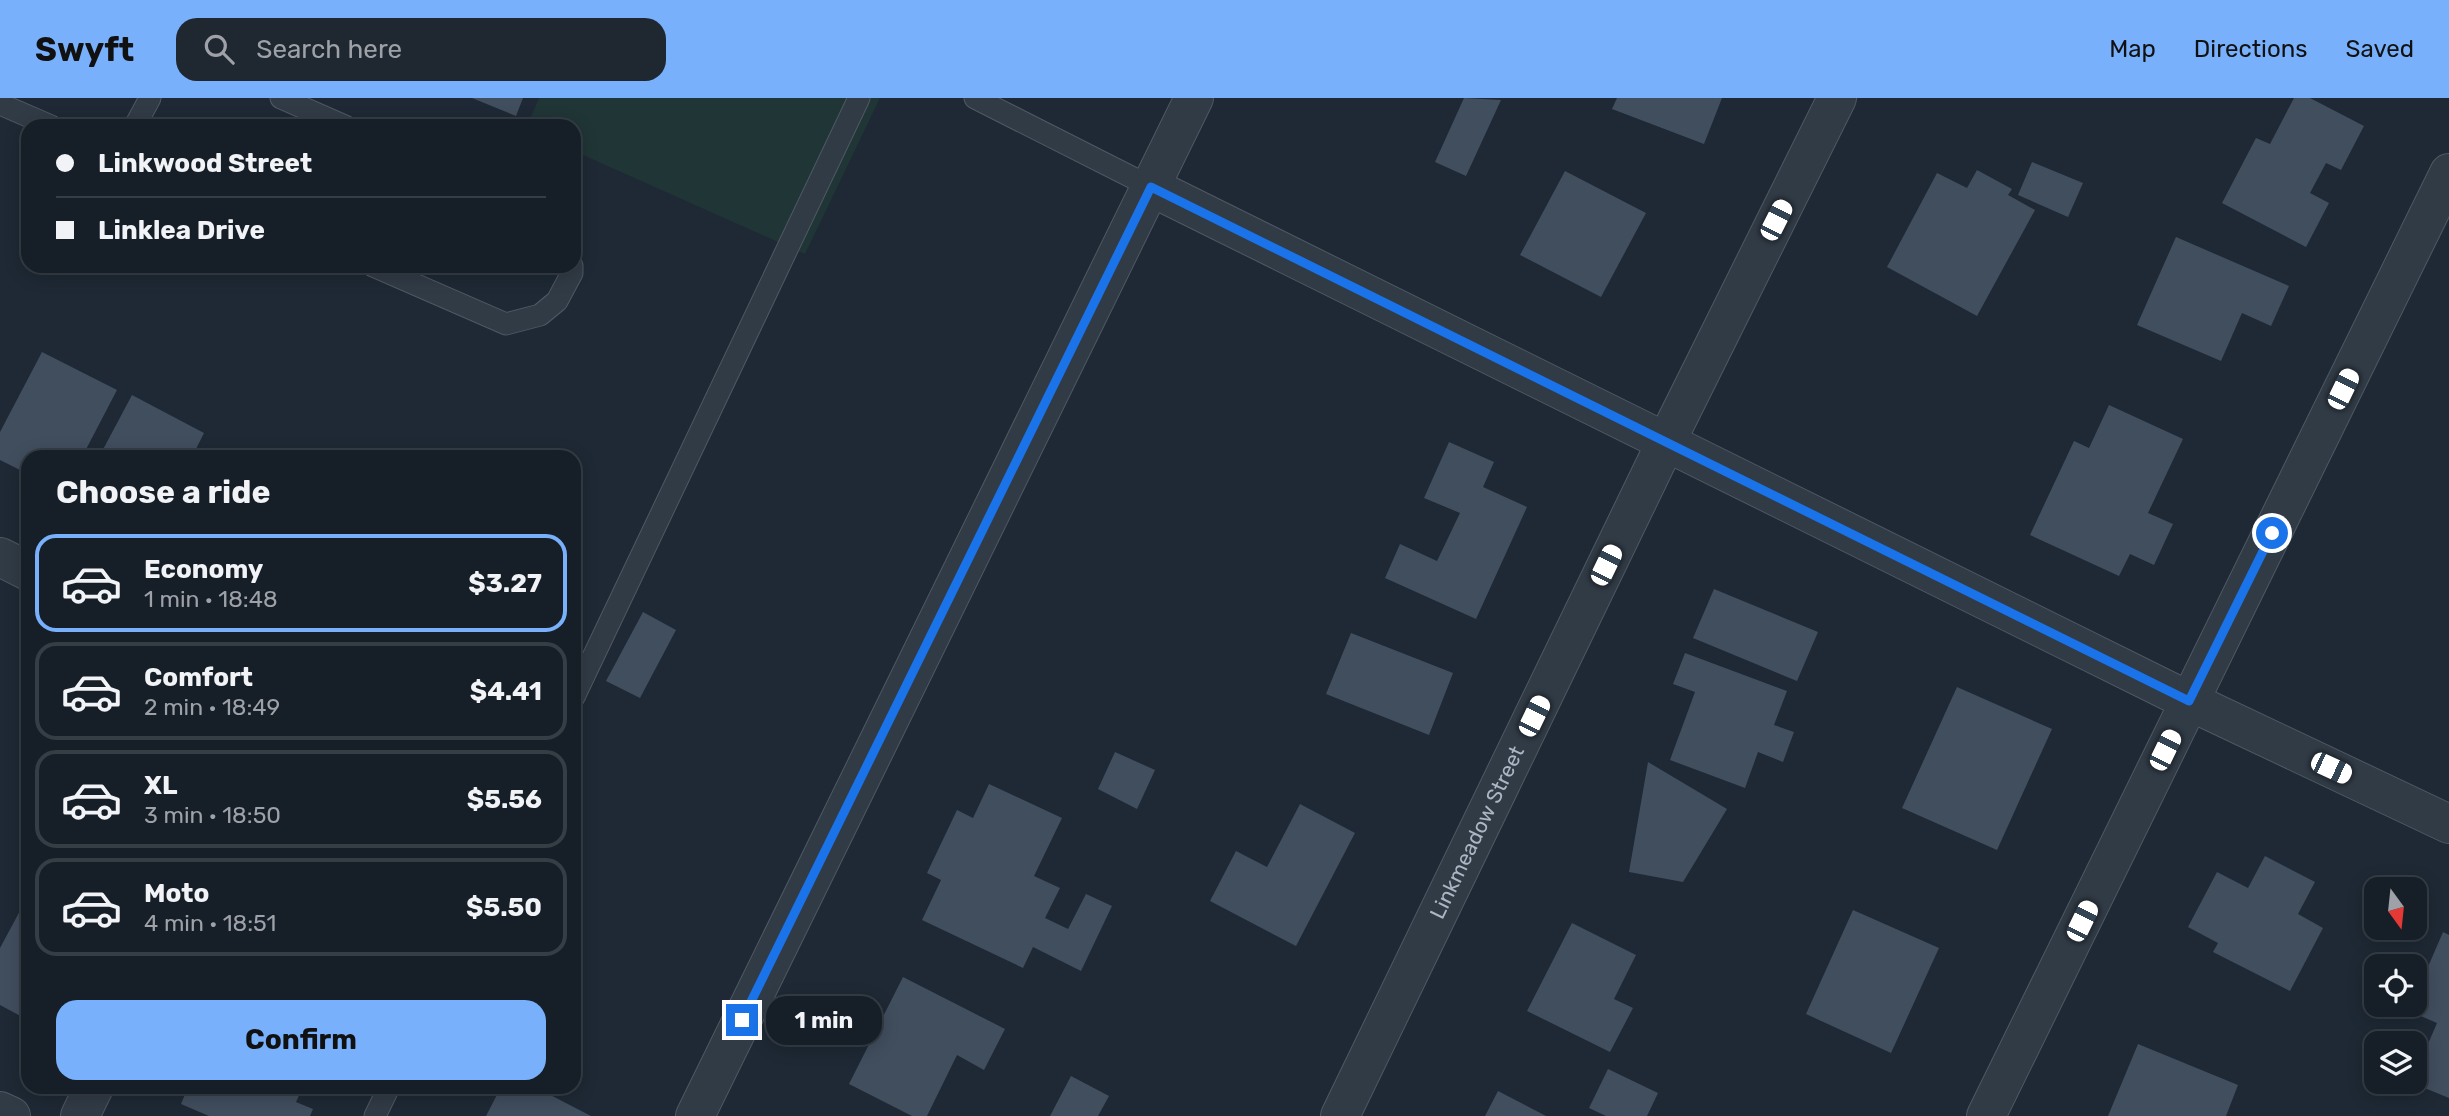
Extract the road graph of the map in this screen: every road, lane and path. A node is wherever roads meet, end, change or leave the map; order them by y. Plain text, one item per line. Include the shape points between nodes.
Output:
1 (150, 98) edge
2 (281, 98) edge
3 (859, 98) edge
4 (975, 98) edge
5 (1194, 98) edge
6 (1837, 98) edge
7 (0, 104) edge
8 (35, 119) edge
9 (139, 119) edge
10 (329, 119) edge
11 (2449, 173) edge
12 (1151, 187) junction
13 (389, 273) edge
14 (572, 273) edge
15 (1667, 440) junction
16 (0, 558) edge
17 (21, 568) edge
18 (581, 682) edge
19 (2189, 701) junction
20 (2449, 824) edge
21 (91, 1094) edge
22 (386, 1094) edge
23 (0, 1111) edge
24 (11, 1116) edge
25 (80, 1116) edge
26 (375, 1116) edge
27 (695, 1116) edge
28 (1340, 1116) edge
29 (1986, 1116) edge

1 - 9 lane
2 - 10 lane
3 - 18 lane
4 - 12 lane
5 - 12 street
6 - 15 street, Linkmeadow Street
7 - 8 lane
11 - 19 street
12 - 15 street
12 - 27 street
13 - 14 lane via 506,324 540,315 557,301
15 - 19 street
15 - 28 street, Linkmeadow Street
16 - 17 street
19 - 20 street
19 - 29 street
21 - 25 street
22 - 26 lane
23 - 24 street

